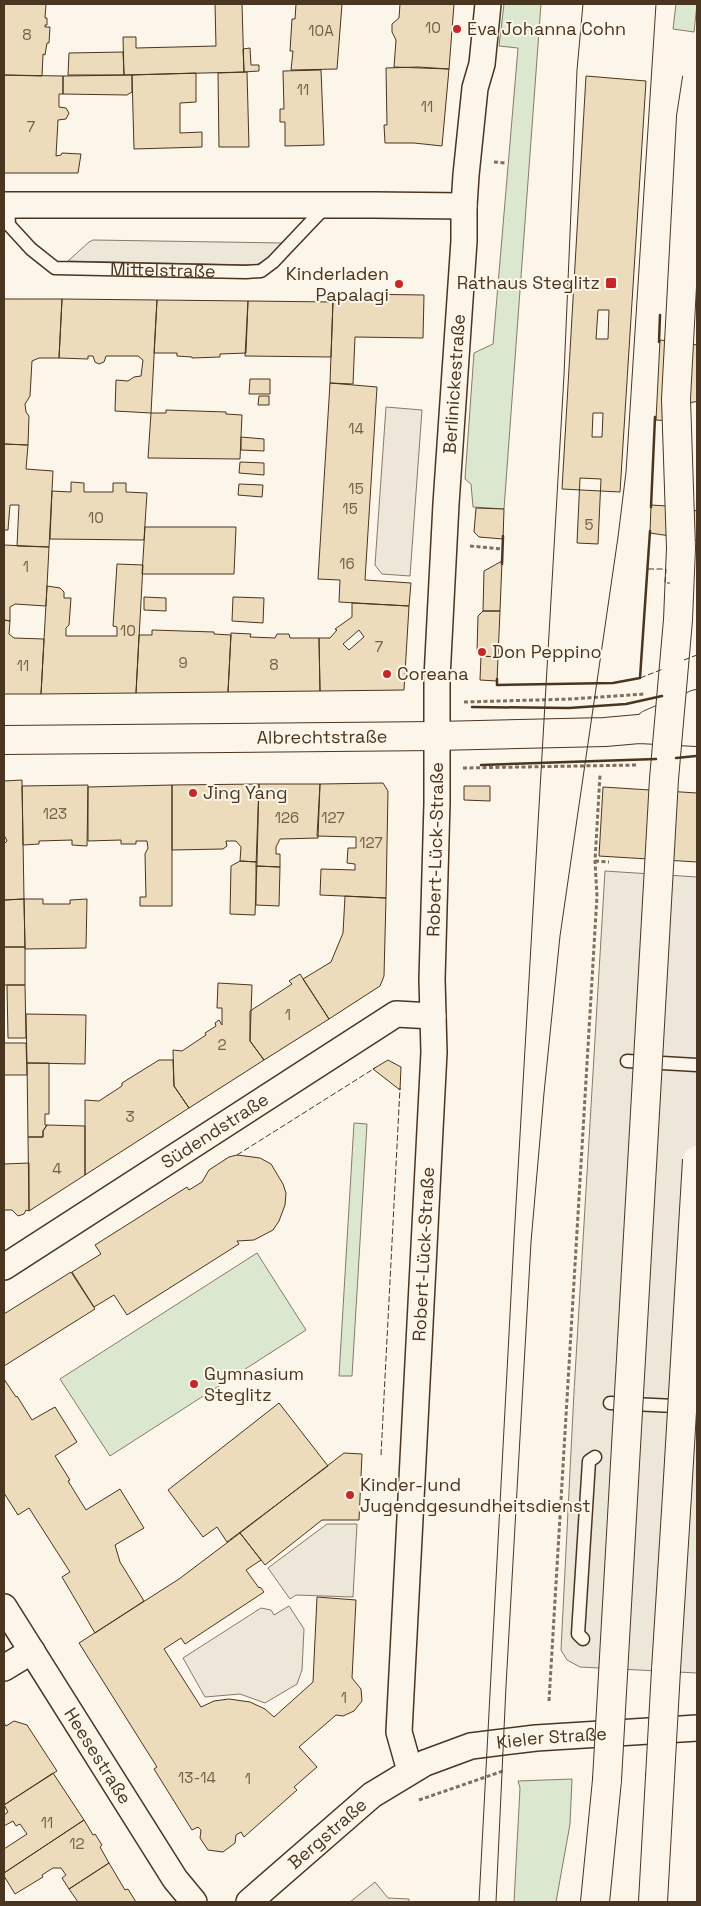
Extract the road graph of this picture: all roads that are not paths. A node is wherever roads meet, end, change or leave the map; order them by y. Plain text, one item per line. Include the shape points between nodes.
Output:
1 (488, 4) edge
2 (697, 78) edge
3 (328, 204) junction
4 (6, 205) edge
5 (464, 206) junction
6 (697, 416) edge
7 (681, 548) junction
8 (697, 704) edge
9 (639, 729) junction
10 (697, 732) edge
11 (437, 736) junction
12 (4, 740) edge
13 (433, 1016) junction
14 (627, 1061) dead end
15 (697, 1065) edge
16 (697, 1160) edge
17 (4, 1267) edge
18 (610, 1402) dead end
19 (697, 1407) edge
20 (595, 1457) dead end
21 (4, 1607) edge
22 (583, 1639) dead end
23 (32, 1651) junction
24 (4, 1668) edge
25 (697, 1728) edge
26 (410, 1770) junction
27 (656, 1861) junction
28 (597, 1873) junction
29 (194, 1902) edge
30 (249, 1902) edge
31 (589, 1902) edge
32 (595, 1902) edge
33 (653, 1902) edge
34 (663, 1902) edge

1 - 5 street, Berlinickestraße
2 - 7 main road, bridge via 691,117 676,399
3 - 4 street, Mittelstraße
3 - 4 lane, Mittelstraße via 273,262 260,270 246,272 55,268 9,226
3 - 5 street, Mittelstraße
5 - 11 street, Berlinickestraße via 436,678
6 - 7 main road, bridge
7 - 28 main road, bridge via 664,789 607,1780
8 - 9 main road, Albrechtstraße
9 - 10 main road, Albrechtstraße
9 - 11 main road, Albrechtstraße
11 - 12 main road, Albrechtstraße
11 - 13 street, Robert-Lück-Straße
13 - 17 street, Südendstraße via 396,1014
13 - 26 street, Robert-Lück-Straße via 434,1052 398,1732
14 - 15 lane
16 - 27 main road, bridge
18 - 19 lane
20 - 22 lane via 589,1461 578,1634
21 - 23 street, Heesestraße
23 - 24 street
23 - 29 street, Heesestraße via 175,1879
25 - 26 street, Kieler Straße via 536,1738 471,1746
26 - 30 street, Bergstraße via 372,1795
27 - 33 main road
27 - 34 main road
28 - 31 main road
28 - 32 main road

